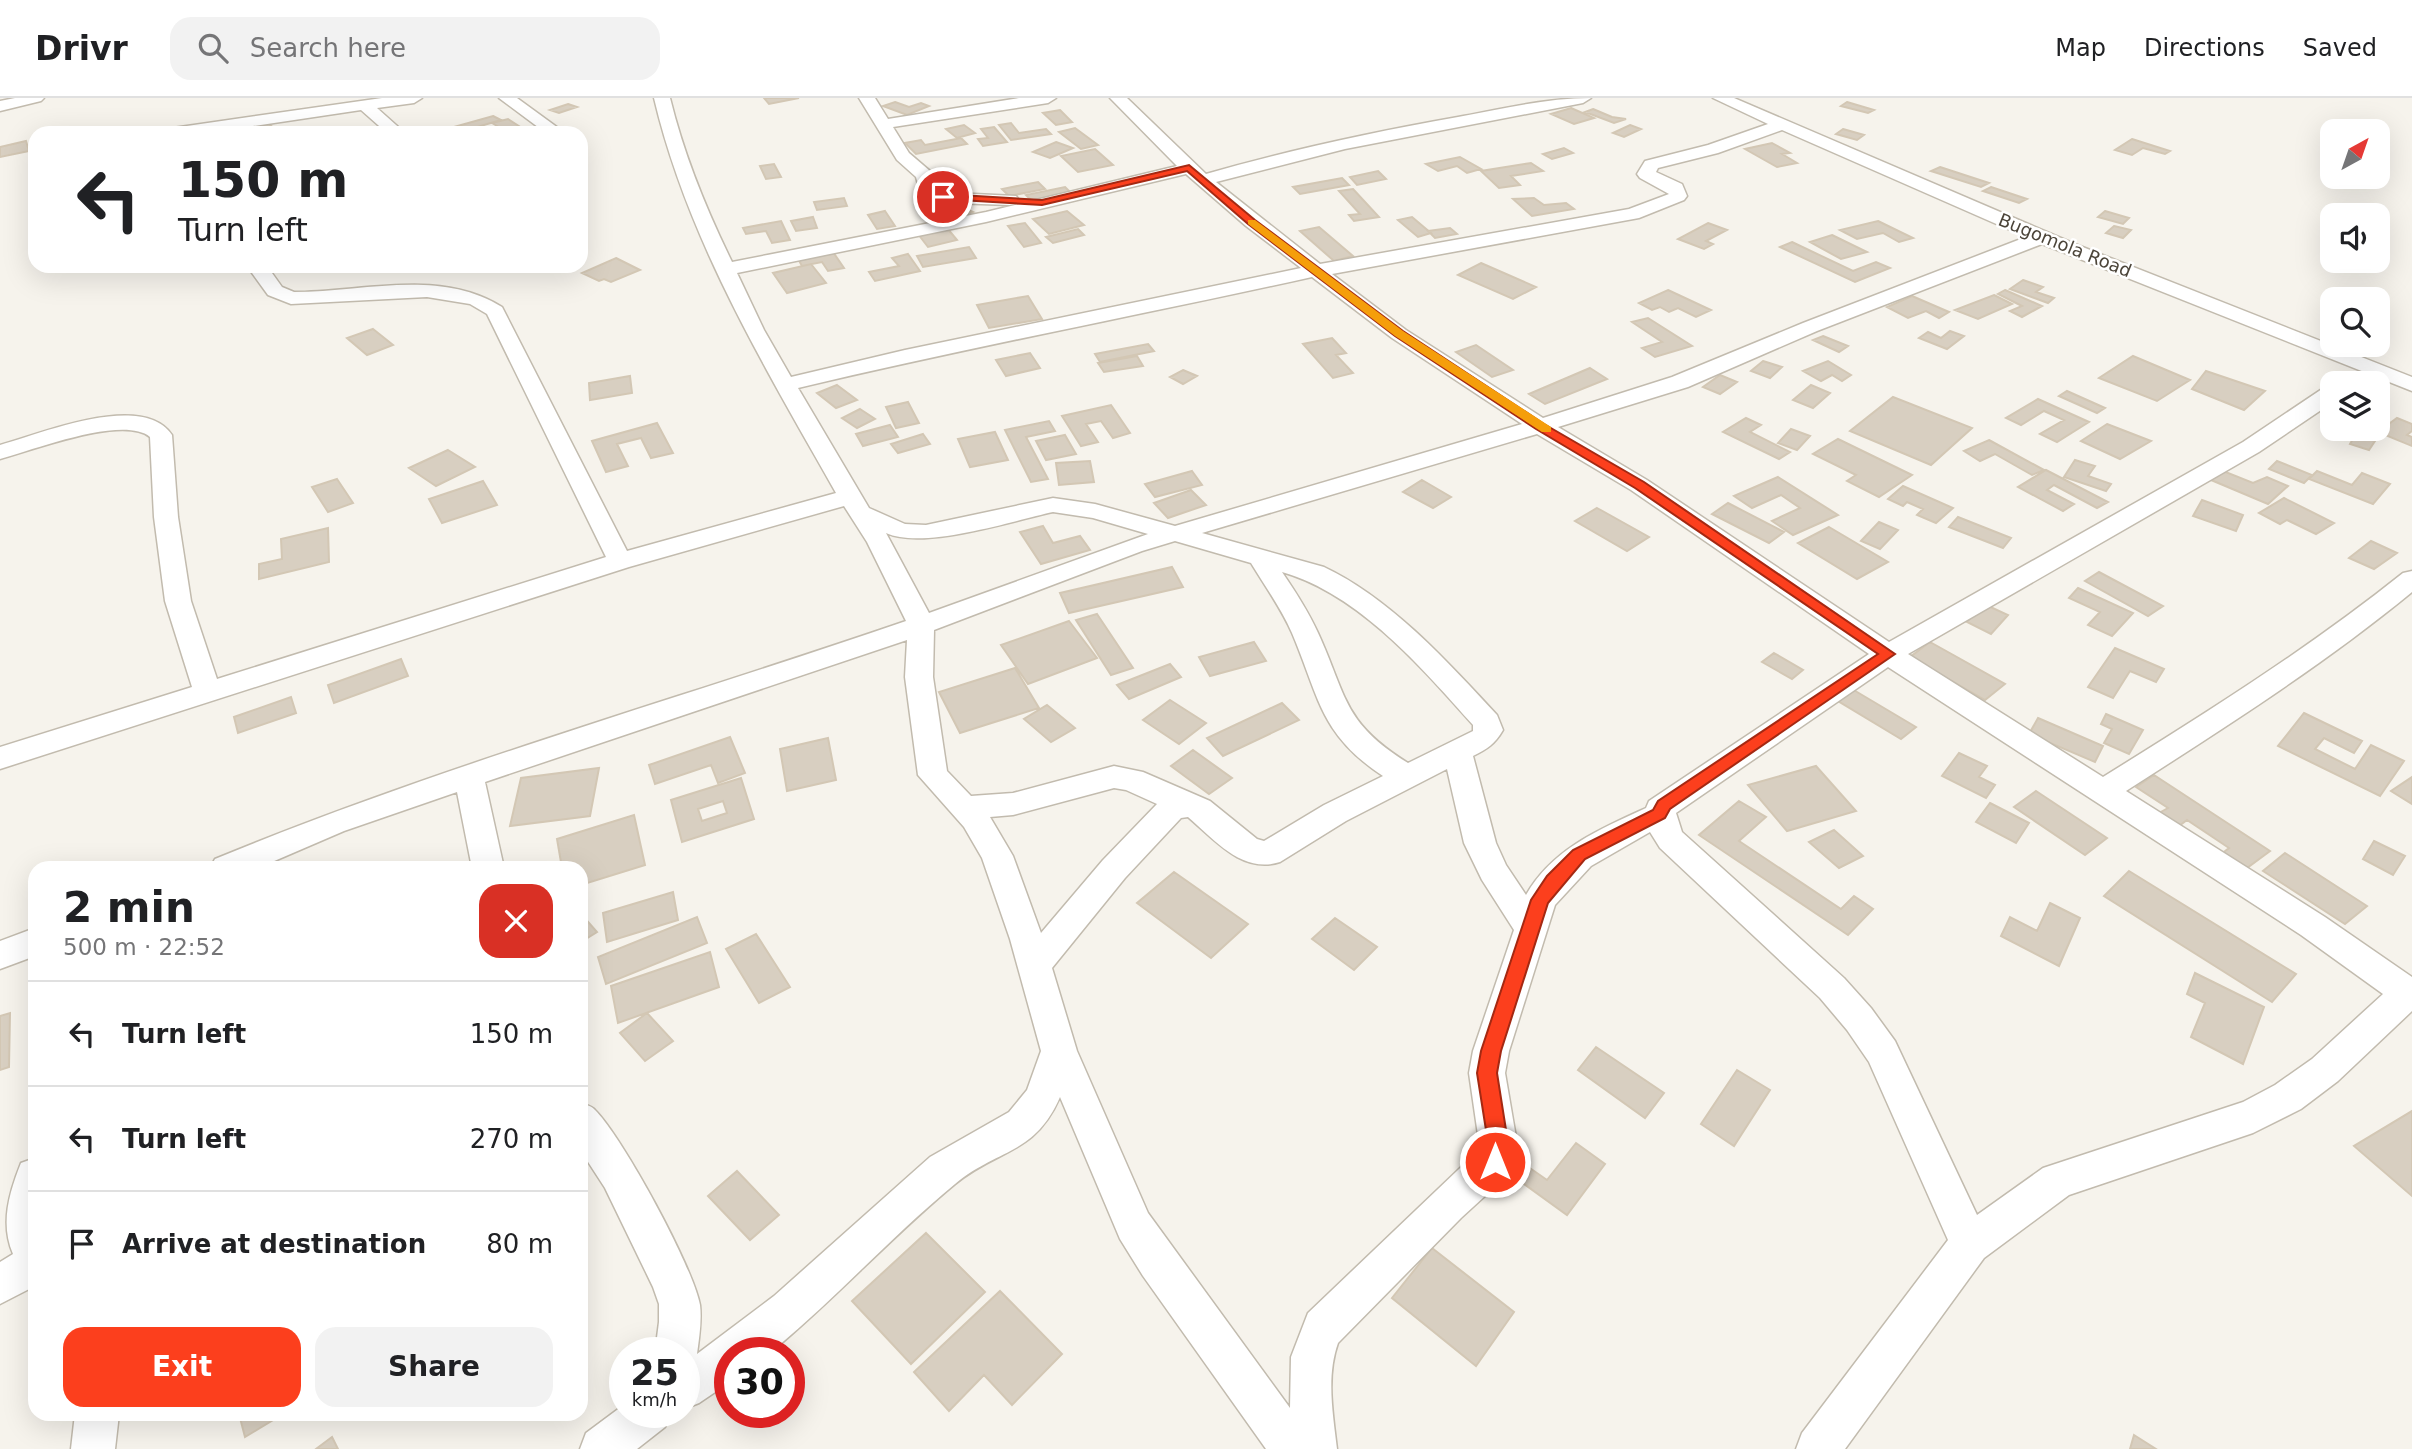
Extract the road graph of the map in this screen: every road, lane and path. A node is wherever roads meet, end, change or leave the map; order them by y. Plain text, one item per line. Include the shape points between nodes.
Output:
1 (36, 98) edge
2 (414, 98) edge
3 (507, 98) edge
4 (662, 98) edge
5 (867, 98) edge
6 (1048, 98) edge
7 (1118, 98) edge
8 (1583, 98) edge
9 (1721, 98) edge
10 (0, 106) edge
11 (365, 106) junction
12 (885, 124) junction
13 (1782, 125) junction
14 (223, 126) edge
15 (389, 126) edge
16 (547, 126) edge
17 (1196, 174) junction
18 (1042, 203) junction
19 (2042, 237) junction
20 (726, 269) junction
21 (1315, 271) junction
22 (262, 273) edge
23 (2367, 367) junction
24 (2362, 371) edge
25 (787, 384) junction
26 (2412, 385) edge
27 (2320, 401) edge
28 (1540, 426) junction
29 (0, 452) edge
30 (855, 505) junction
31 (1177, 534) junction
32 (1260, 558) junction
33 (620, 561) junction
34 (2412, 579) edge
35 (921, 624) junction
36 (1888, 654) junction
37 (208, 693) junction
38 (1457, 751) junction
39 (0, 758) edge
40 (469, 777) junction
41 (1407, 777) junction
42 (2105, 790) junction
43 (1188, 805) junction
44 (964, 808) junction
45 (1660, 814) junction
46 (243, 861) edge
47 (487, 861) edge
48 (1532, 930) junction
49 (28, 944) edge
50 (0, 954) edge
51 (1034, 966) junction
52 (2410, 995) edge
53 (1059, 1051) junction
54 (588, 1130) edge
55 (28, 1200) edge
56 (28, 1242) edge
57 (1970, 1244) junction
58 (28, 1268) edge
59 (0, 1284) edge
60 (678, 1337) edge
61 (754, 1337) edge
62 (96, 1421) edge
63 (630, 1428) edge
64 (93, 1449) edge
65 (603, 1449) edge
66 (1293, 1449) edge
67 (1315, 1449) edge
68 (1818, 1449) edge

1 - 10 street
2 - 11 street
3 - 16 street
4 - 20 street via 698,211
5 - 12 street
6 - 12 street
7 - 17 street
8 - 17 street
9 - 13 street, Bugomola Road
11 - 14 street
11 - 15 street
12 - 18 street via 903,156 937,195
13 - 19 street, Bugomola Road
13 - 21 street via 1651,165 1646,175 1676,188 1678,196 1633,214
17 - 18 street
17 - 21 street
18 - 20 street
19 - 23 street, Bugomola Road
19 - 28 street via 1680,382
20 - 25 street via 754,330
21 - 25 street
21 - 28 street via 1399,334
22 - 33 street via 275,291 291,298 420,291 474,296 488,304
23 - 24 street
23 - 26 street, Bugomola Road
25 - 30 street
27 - 36 street via 2251,447
28 - 31 street
28 - 36 street via 1639,485
29 - 37 street via 111,422 148,425 161,435 178,601
30 - 31 street via 901,531 926,532 1053,505 1095,511
30 - 33 street
30 - 35 street
31 - 32 street
31 - 35 street via 1072,567
32 - 38 street via 1332,581 1416,645 1487,722 1485,737
32 - 41 street via 1304,630 1342,725 1361,746
33 - 37 street
34 - 42 street via 2288,673
35 - 40 street
35 - 44 street via 919,677 931,770
36 - 42 street
36 - 45 street via 1664,805
37 - 39 street
38 - 41 street
38 - 48 street via 1480,844
40 - 46 street via 333,823
40 - 47 street
41 - 43 street via 1269,853 1246,848 1199,808
42 - 52 street via 2314,926
43 - 44 street via 1132,780 1114,777 1013,804
43 - 51 street via 1171,809
44 - 51 street via 997,856
45 - 48 street via 1579,855 1540,900
45 - 57 street via 1671,840 1832,988 1859,1019 1882,1052
48 - 67 street via 1487,1073 1499,1149 1495,1162 1324,1328 1316,1342 1310,1375
49 - 50 street
51 - 53 street
52 - 57 street via 2288,1097 2253,1116 2057,1181
53 - 61 street via 1035,1111 1018,1128 942,1171 817,1287
53 - 66 street via 1135,1226
54 - 60 street via 619,1175 672,1282 679,1304
55 - 56 street
57 - 68 street
58 - 59 street
62 - 64 street
63 - 65 street

